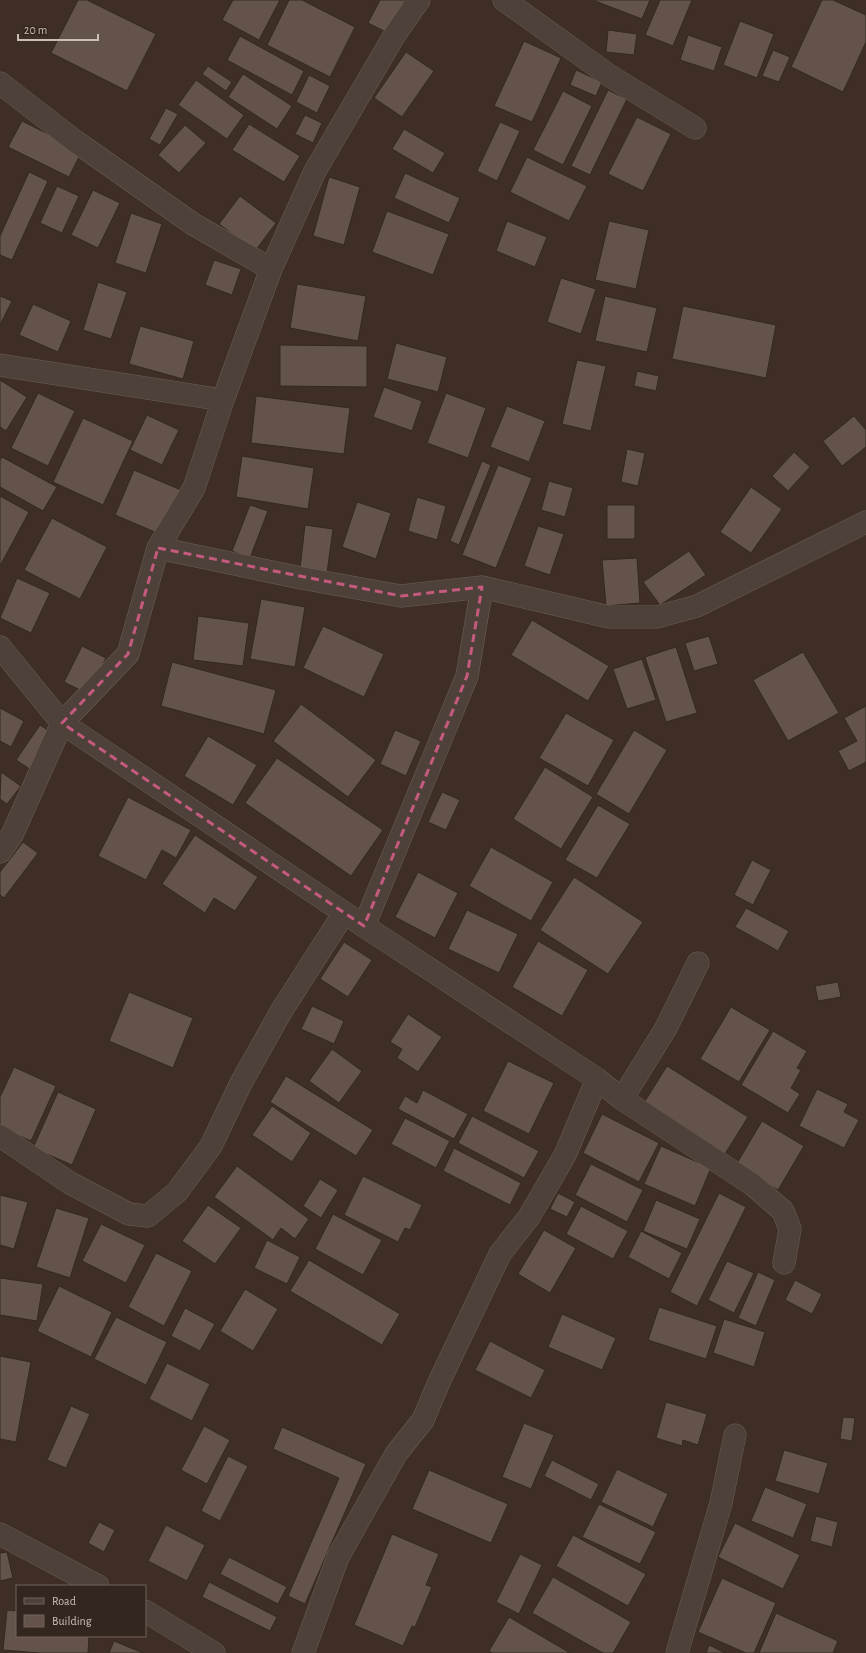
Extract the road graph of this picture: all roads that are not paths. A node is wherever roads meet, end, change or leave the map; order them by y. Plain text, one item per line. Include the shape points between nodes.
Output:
1 (419, 0) edge
2 (504, 0) edge
3 (0, 83) edge
4 (695, 128) dead end
5 (271, 269) junction
6 (0, 366) edge
7 (223, 400) junction
8 (866, 522) edge
9 (158, 548) junction
10 (482, 587) junction
11 (0, 647) edge
12 (62, 723) junction
13 (0, 852) edge
14 (344, 913) junction
15 (364, 926) junction
16 (698, 963) dead end
17 (597, 1079) junction
18 (622, 1099) junction
19 (0, 1136) edge
20 (784, 1263) dead end
21 (735, 1435) dead end
22 (0, 1534) edge
23 (96, 1585) edge
24 (146, 1612) edge
25 (214, 1653) edge
26 (303, 1653) edge
27 (677, 1653) edge

1 - 5 street via 394,36 315,171
2 - 4 street via 610,76
3 - 5 street via 74,142 193,224
5 - 7 street
6 - 7 street
7 - 9 street via 194,488
8 - 10 street via 697,606 657,617 609,617
9 - 10 street via 401,596
9 - 12 street via 128,654
10 - 15 street via 467,676
11 - 12 street
12 - 13 street via 12,835
12 - 14 street
14 - 15 street
14 - 19 street via 282,1010 241,1084 211,1146 177,1192 148,1216 129,1214 70,1183
15 - 17 street
16 - 18 street via 666,1028
17 - 18 street
17 - 26 street via 565,1155 529,1217 500,1254 423,1420 396,1454 338,1557
18 - 20 street via 753,1185 783,1211 790,1229
21 - 27 street via 721,1503
22 - 23 street
24 - 25 street

